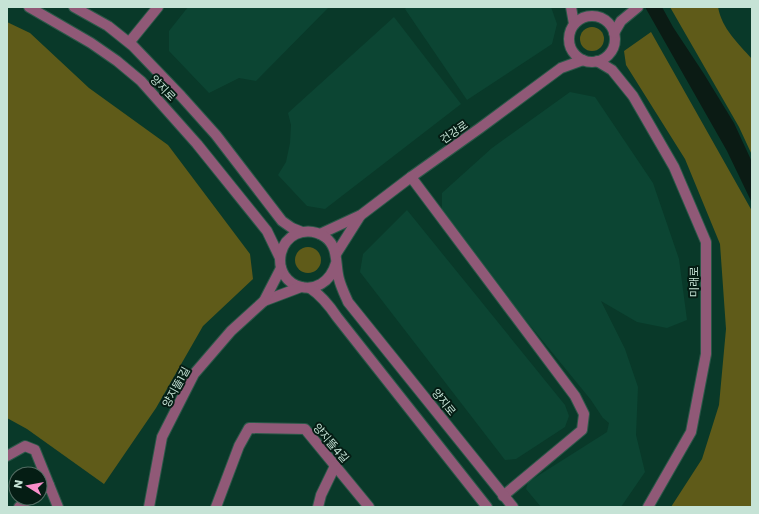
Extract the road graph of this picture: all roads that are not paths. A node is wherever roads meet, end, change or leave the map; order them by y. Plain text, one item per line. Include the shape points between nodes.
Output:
1 (29, 7) edge
2 (74, 7) edge
3 (85, 7) edge
4 (158, 7) edge
5 (638, 7) edge
6 (572, 8) edge
7 (583, 17) junction
8 (606, 20) junction
9 (621, 21) junction
10 (574, 24) junction
11 (614, 32) junction
12 (132, 39) junction
13 (571, 50) junction
14 (608, 55) junction
15 (583, 60) junction
16 (597, 61) junction
17 (561, 68) junction
18 (612, 70) junction
19 (181, 96) junction
20 (411, 177) junction
21 (361, 215) junction
22 (302, 232) junction
23 (320, 234) junction
24 (336, 259) junction
25 (280, 263) junction
26 (305, 288) junction
27 (264, 301) junction
28 (7, 456) edge
29 (335, 466) junction
30 (49, 485) joint
31 (504, 496) junction
32 (58, 507) edge
33 (149, 507) edge
34 (216, 507) edge
35 (318, 507) edge
36 (369, 507) edge
37 (487, 507) edge
38 (513, 507) edge
39 (648, 507) edge

1 - 25 street, 양지로 via 91,43 141,81 175,117 267,231
2 - 19 street, 양지로 via 108,26 133,46
3 - 12 street via 113,22
4 - 12 street
5 - 9 street
6 - 7 street
6 - 10 street
7 - 8 street via 599,16
7 - 10 street
8 - 9 street
8 - 11 street
9 - 11 street
10 - 13 street via 569,34
11 - 14 street via 615,40
12 - 19 street via 175,81
13 - 15 street
13 - 17 street
14 - 16 street
14 - 18 street
15 - 16 street
15 - 17 street
16 - 18 street
17 - 20 street, 건강로
18 - 39 street, 미래로 via 633,96 674,167 706,242 706,354 691,432
19 - 22 street, 양지로 via 216,135 282,221
20 - 21 street, 건강로
20 - 31 street via 575,396 584,414 582,430
21 - 23 street
21 - 24 street
22 - 23 street
22 - 25 street via 287,241 282,249
23 - 24 street via 333,246
24 - 26 street via 328,280 320,286
24 - 31 street, 양지로 via 338,279 348,302
25 - 26 street via 285,276 292,283
25 - 27 street
26 - 27 street
26 - 37 street via 319,294 327,302
27 - 33 street, 양지뜰1길 via 231,331 194,374 162,437
28 - 30 street via 25,446 35,450
29 - 34 street, 양지뜰4길 via 305,429 249,428 239,446
29 - 35 street
29 - 36 street, 양지뜰4길
30 - 32 street
31 - 38 street, 양지로

